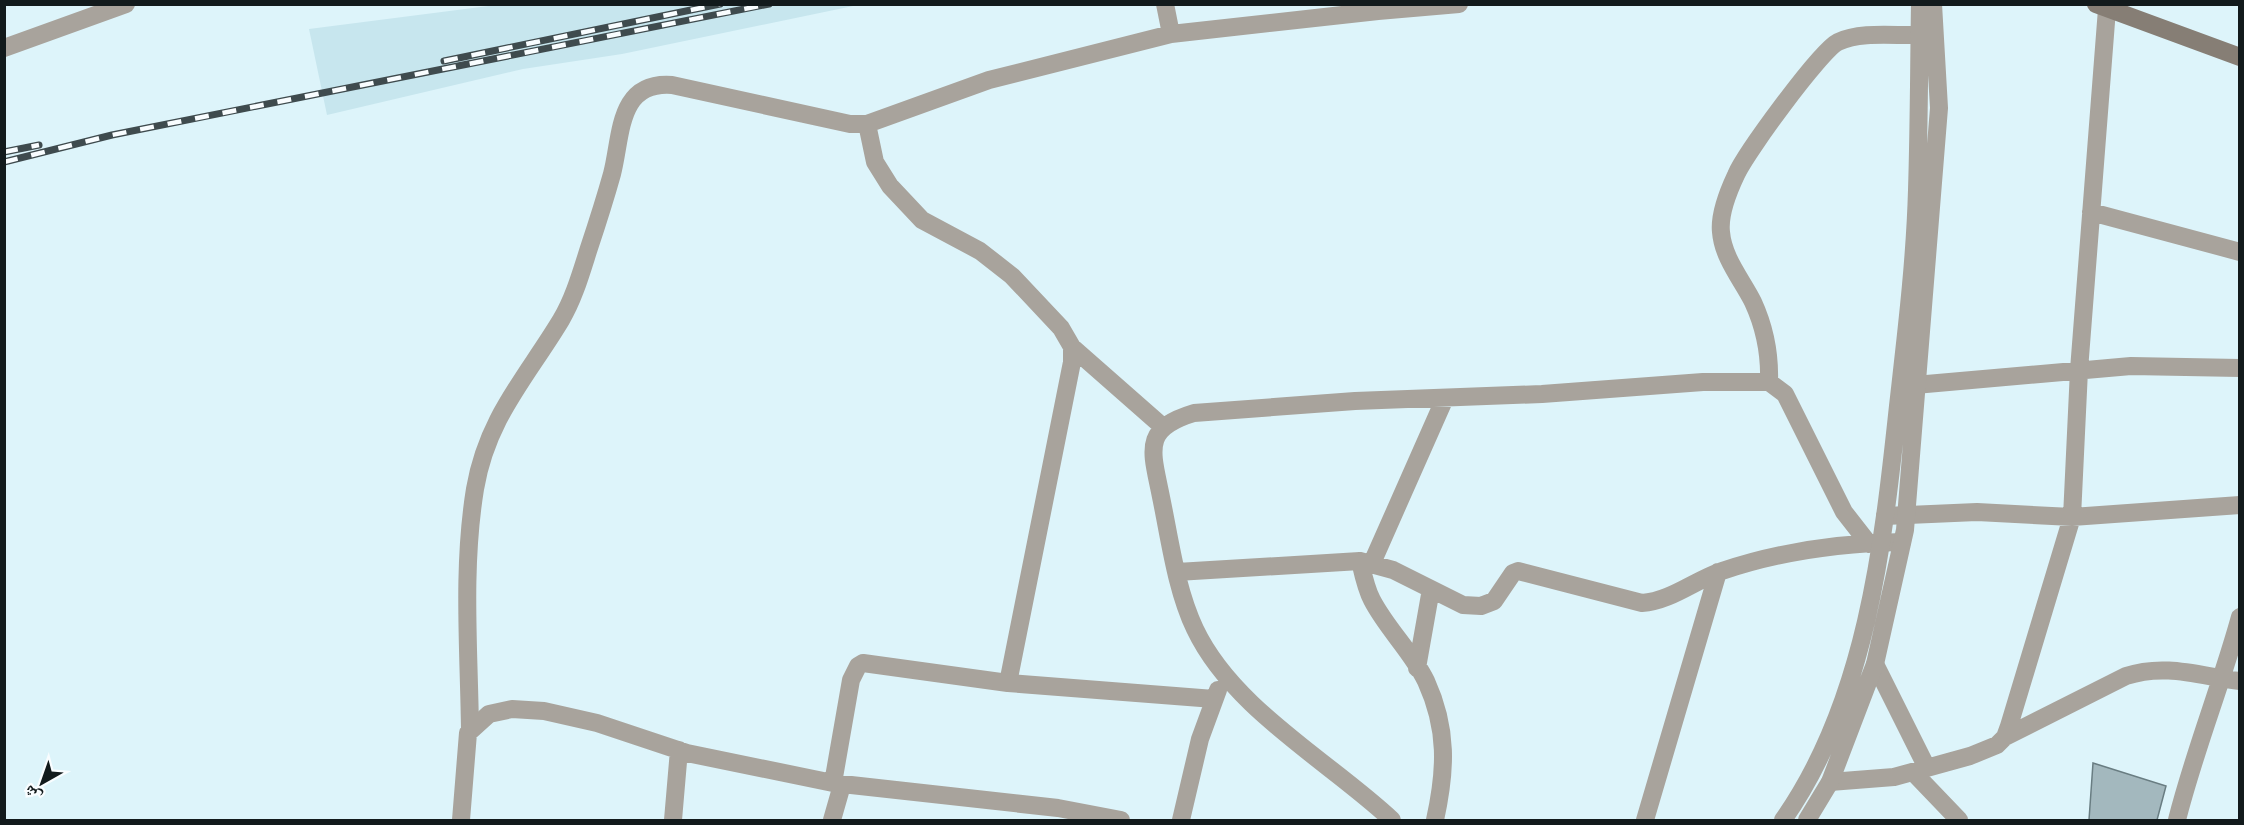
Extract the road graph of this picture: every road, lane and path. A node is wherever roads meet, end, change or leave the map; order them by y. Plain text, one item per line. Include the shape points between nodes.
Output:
1 (126, 4) edge
2 (1165, 4) edge
3 (1459, 4) edge
4 (1920, 4) edge
5 (1933, 4) edge
6 (2102, 7) edge
7 (1171, 34) junction
8 (1919, 35) junction
9 (4, 48) edge
10 (2240, 57) edge
11 (867, 124) junction
12 (2091, 212) junction
13 (2240, 252) edge
14 (1072, 347) junction
15 (2240, 368) edge
16 (2079, 370) junction
17 (1769, 382) junction
18 (1915, 385) junction
19 (1445, 398) junction
20 (1163, 427) junction
21 (2240, 505) edge
22 (1885, 516) junction
23 (1907, 516) junction
24 (2072, 517) junction
25 (1902, 542) junction
26 (1875, 543) junction
27 (1366, 562) junction
28 (1177, 572) junction
29 (1718, 572) junction
30 (1431, 589) junction
31 (2240, 618) edge
32 (1875, 664) junction
33 (1417, 668) junction
34 (1226, 676) junction
35 (2231, 680) edge
36 (1008, 683) junction
37 (1214, 699) junction
38 (470, 730) junction
39 (2005, 737) junction
40 (679, 750) junction
41 (1920, 770) junction
42 (1830, 782) junction
43 (838, 784) junction
44 (461, 820) edge
45 (673, 820) edge
46 (832, 820) edge
47 (1121, 820) edge
48 (1181, 820) edge
49 (1392, 820) edge
50 (1435, 820) edge
51 (1645, 820) edge
52 (1783, 820) edge
53 (1807, 820) edge
54 (1959, 820) edge
55 (2177, 820) edge

1 - 9 street
2 - 7 street
3 - 7 street
4 - 8 street
5 - 18 street via 1940,108
6 - 10 main road
6 - 12 street
7 - 11 street via 989,80
8 - 17 street via 1852,38 1835,43 1770,123 1735,176 1721,232 1727,254 1762,325 1770,360
8 - 22 street via 1914,244
11 - 14 street via 875,162 890,186 922,220 980,251 1012,276 1061,328
11 - 38 street via 850,124 659,84 647,87 628,105 612,174 573,294 514,389 487,444 478,477 467,585
12 - 13 street
12 - 16 street
14 - 20 street
14 - 36 street
15 - 16 street via 2131,366
16 - 18 street
16 - 24 street
17 - 19 street via 1703,382
17 - 26 street via 1785,394 1844,512
18 - 23 street
19 - 20 street via 1194,413
19 - 27 street via 1413,475
20 - 28 street via 1153,442 1153,455
21 - 24 street
22 - 23 street
22 - 26 street
23 - 24 street via 1977,512
23 - 25 street
24 - 39 street
25 - 26 street
25 - 32 street
26 - 29 street via 1790,554
26 - 52 street via 1858,655 1814,771
27 - 28 street
27 - 30 street
27 - 33 street via 1370,598
28 - 34 street via 1193,626
29 - 30 street via 1658,601 1642,603 1518,571 1486,606 1463,605
29 - 51 street
30 - 33 street
31 - 35 street
32 - 41 street
32 - 42 street
33 - 50 street via 1438,715 1444,747 1443,785
34 - 37 street
34 - 49 street via 1280,727
35 - 39 street via 2169,669 2143,670
35 - 55 street via 2187,781
36 - 37 street
36 - 43 street via 873,663 858,666 844,711
37 - 48 street
38 - 40 street via 489,714 512,709 544,711 597,723
38 - 44 street via 466,737
39 - 41 street via 1991,749
40 - 43 street
40 - 45 street
41 - 42 street via 1894,777
41 - 54 street
42 - 53 street
43 - 46 street
43 - 47 street via 1048,807

